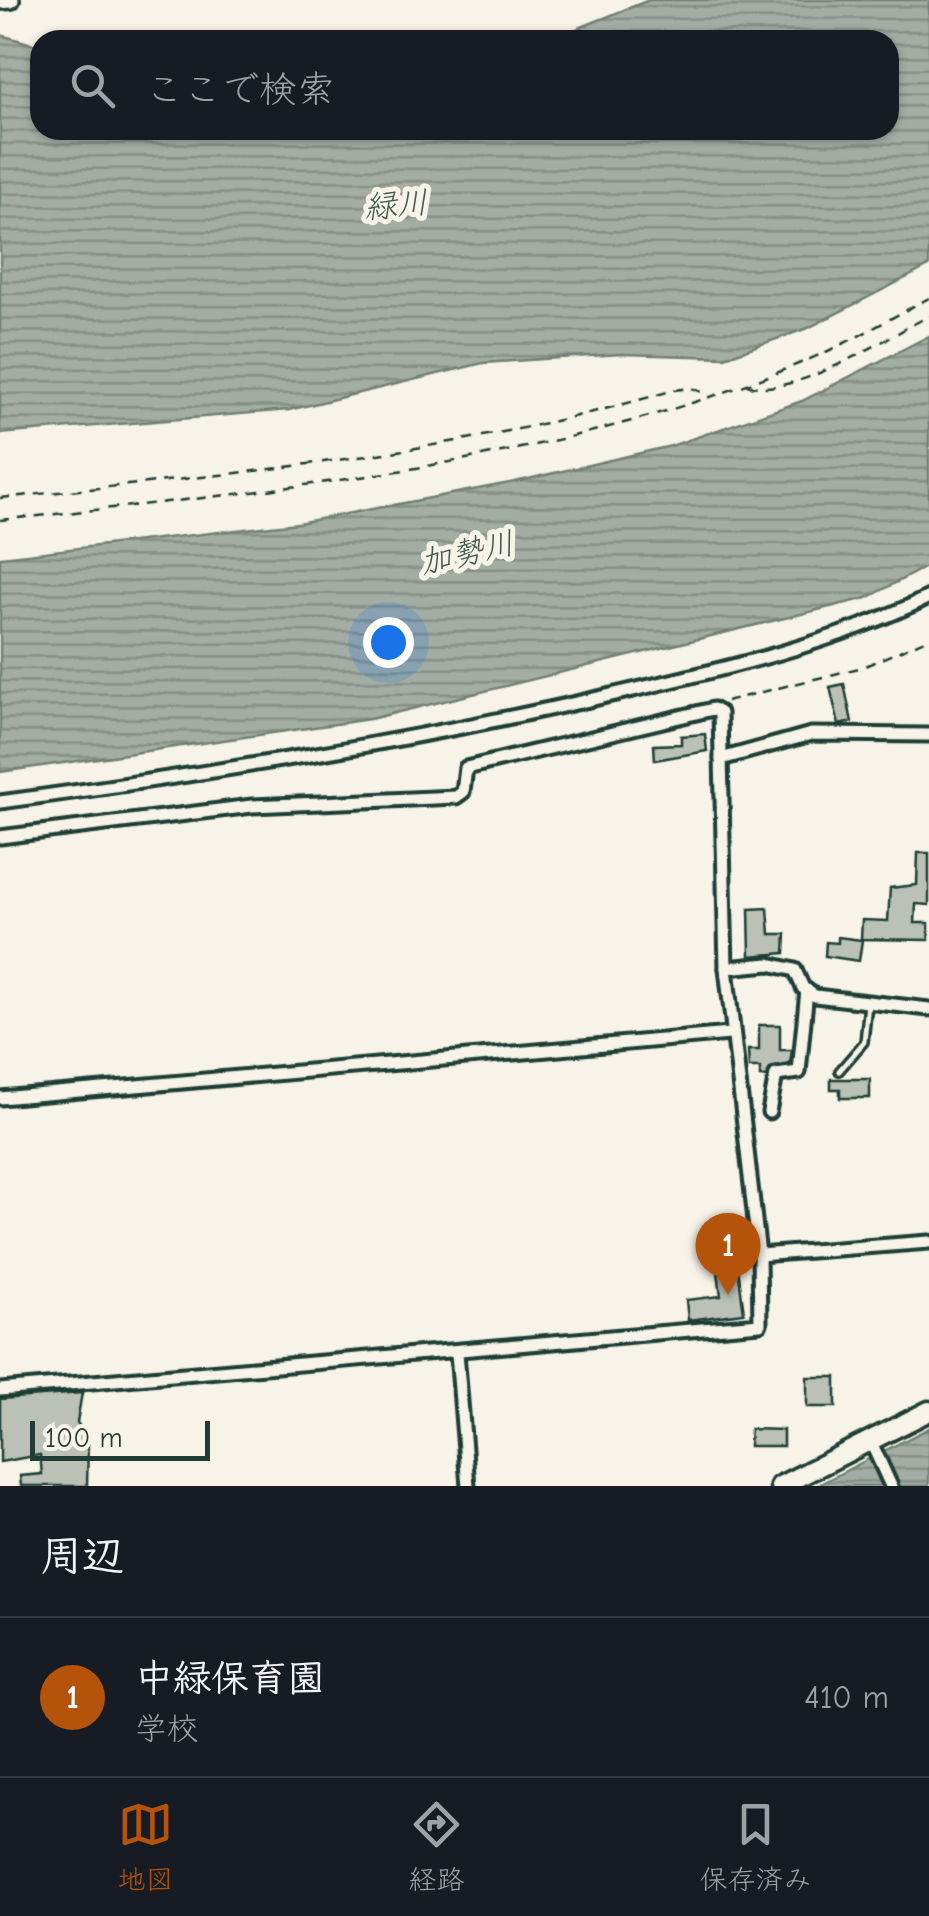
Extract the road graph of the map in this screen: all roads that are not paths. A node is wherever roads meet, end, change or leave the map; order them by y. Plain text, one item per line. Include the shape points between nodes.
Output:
1 (11, 0) edge
2 (0, 1) edge
3 (929, 597) edge
4 (929, 735) edge
5 (721, 758) junction
6 (0, 802) edge
7 (0, 837) edge
8 (726, 968) junction
9 (807, 990) junction
10 (868, 1003) junction
11 (929, 1009) edge
12 (730, 1034) junction
13 (839, 1071) dead end
14 (0, 1098) edge
15 (769, 1112) dead end
16 (929, 1242) edge
17 (758, 1255) junction
18 (457, 1353) junction
19 (0, 1390) edge
20 (929, 1411) edge
21 (871, 1444) junction
22 (468, 1486) edge
23 (780, 1486) edge
24 (891, 1486) edge

1 - 2 main road
3 - 6 street via 799,649 455,731 266,766
4 - 5 street via 811,734
5 - 7 street via 723,728 714,709 466,768 464,792 456,797 252,806
5 - 8 street
8 - 9 street via 769,964 795,970
8 - 12 street
9 - 10 street
9 - 15 street via 799,1072 776,1075
10 - 11 street
10 - 13 lane via 864,1042
12 - 14 street
12 - 17 street
16 - 17 street
17 - 18 street via 760,1324
18 - 19 street
18 - 22 street
20 - 21 main road
21 - 23 main road
21 - 24 street

